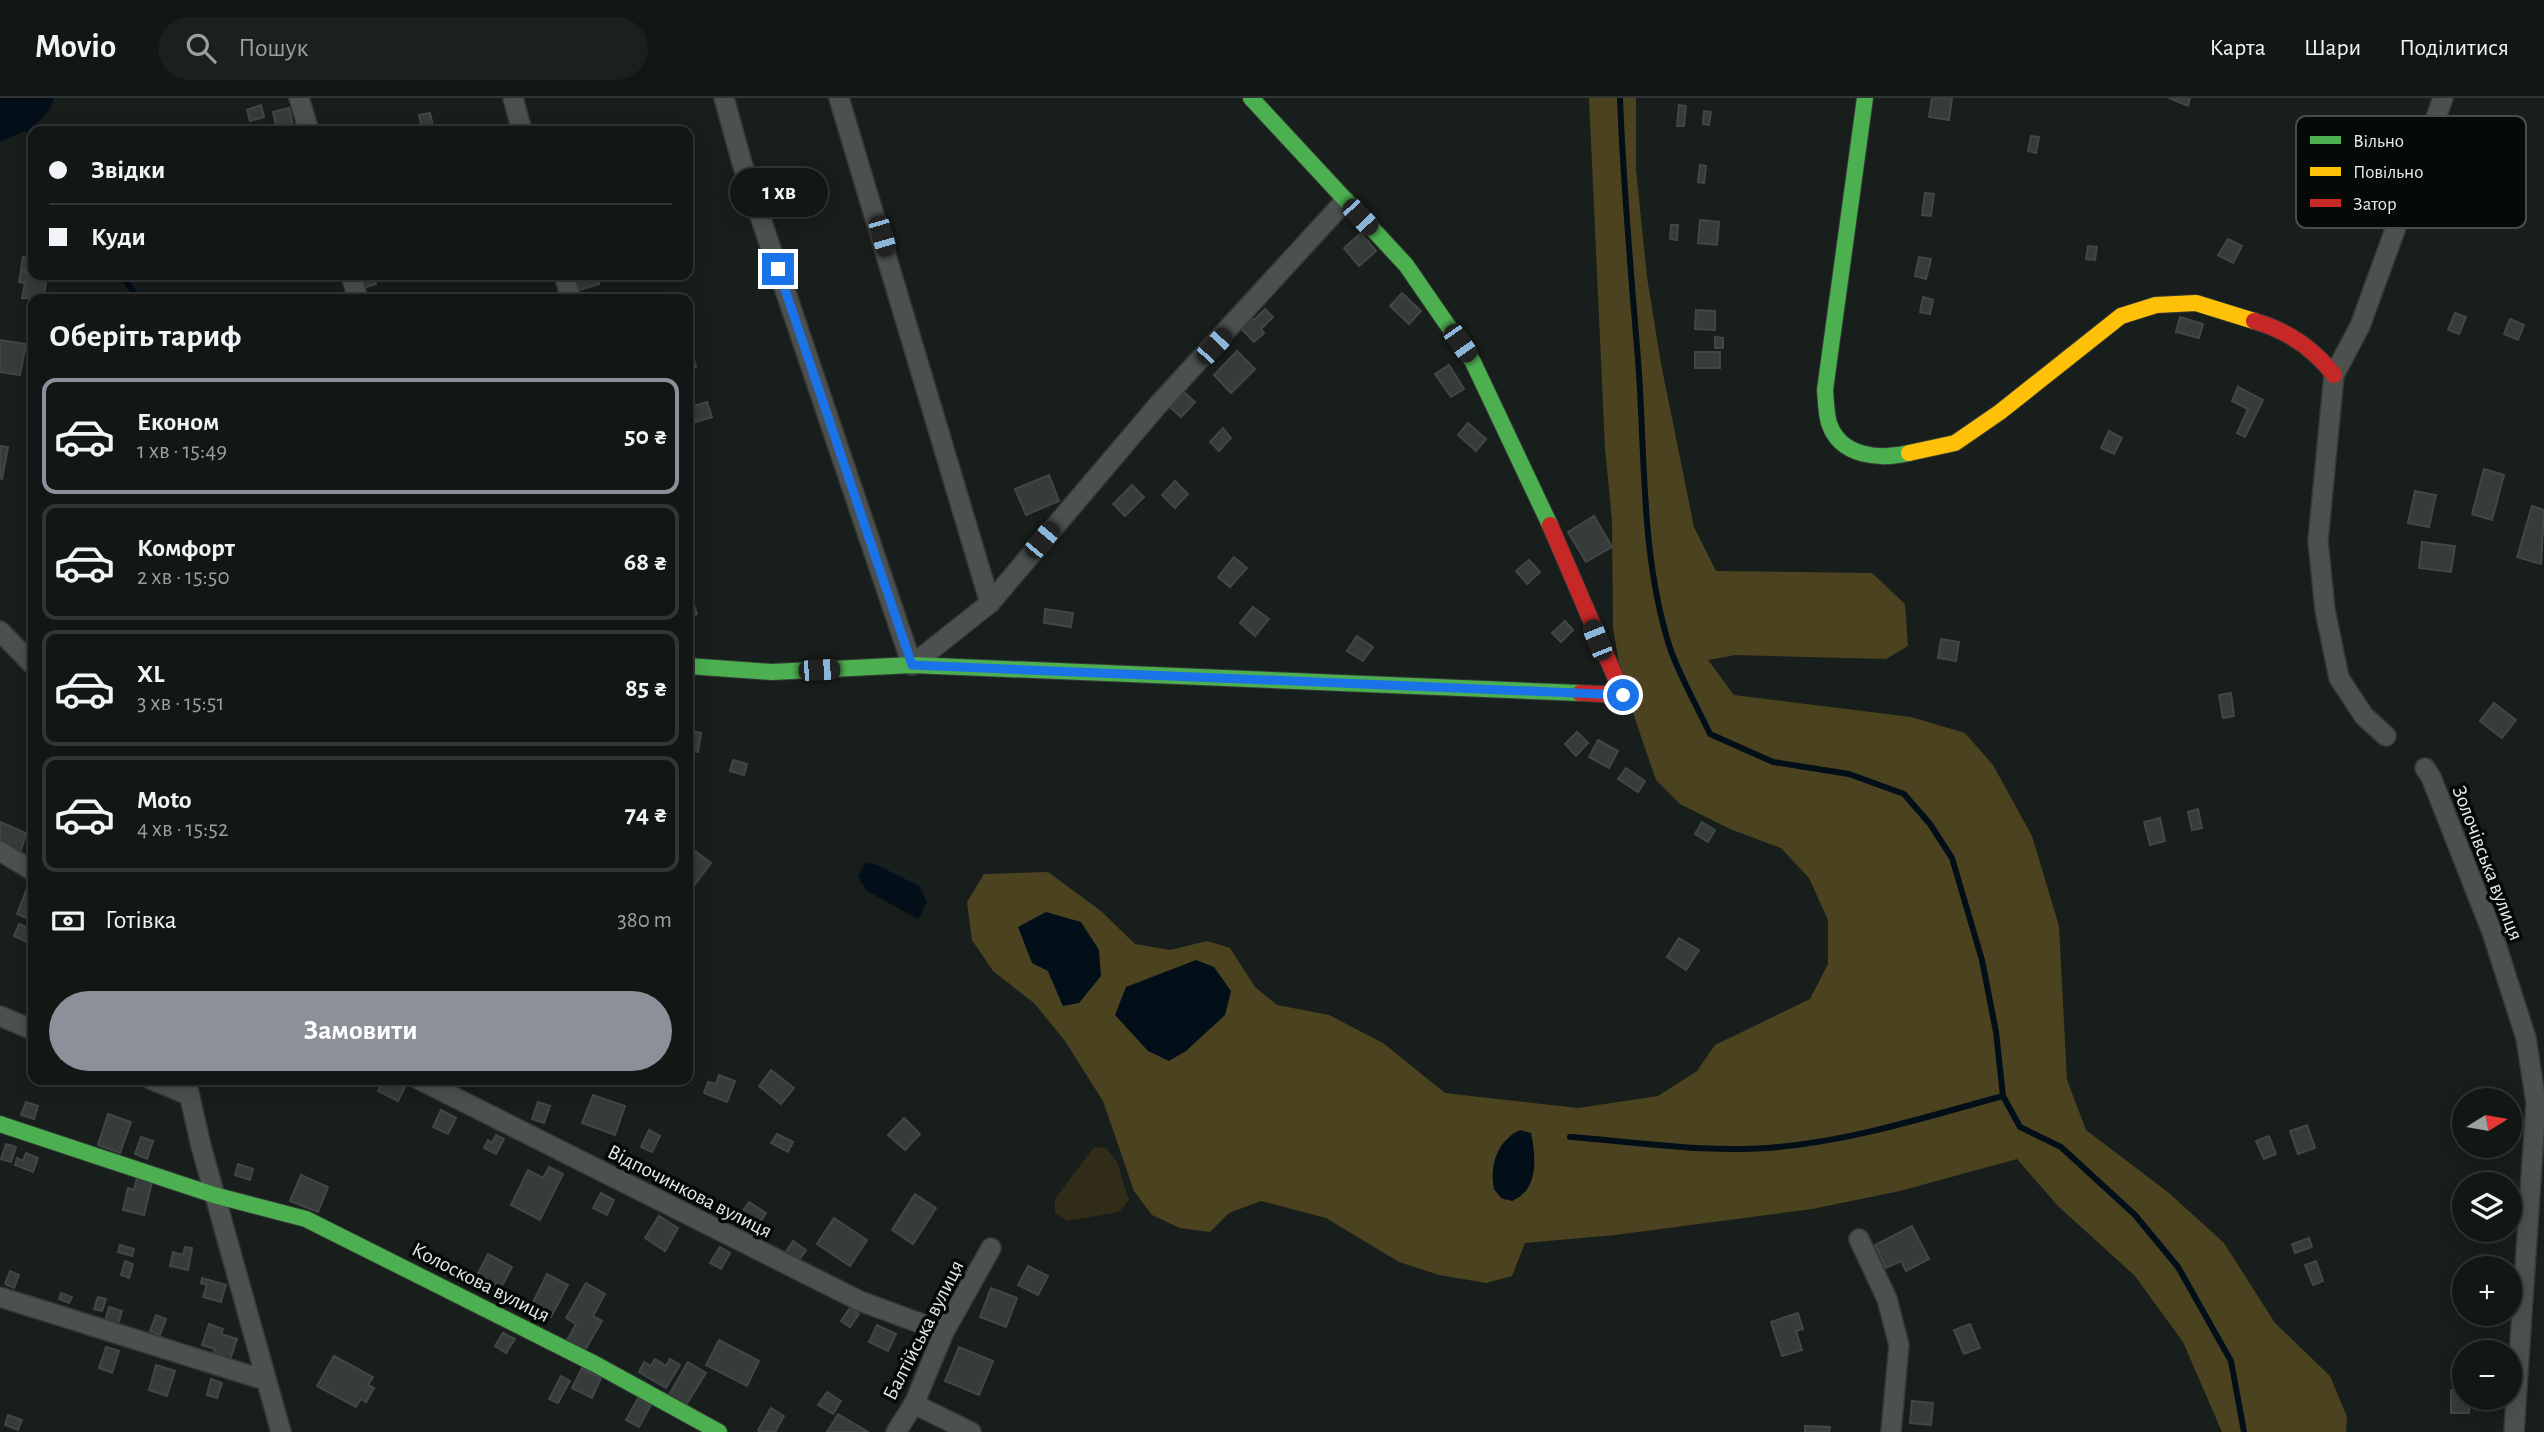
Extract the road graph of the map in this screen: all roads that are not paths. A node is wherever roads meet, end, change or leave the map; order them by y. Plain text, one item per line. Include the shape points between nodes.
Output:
1 (299, 98) edge
2 (513, 98) edge
3 (724, 98) edge
4 (839, 98) edge
5 (1251, 98) edge
6 (1865, 98) edge
7 (2443, 98) edge
8 (2436, 116) edge
9 (307, 126) edge
10 (521, 126) edge
11 (1345, 201) junction
12 (2396, 228) edge
13 (2334, 375) junction
14 (990, 603) junction
15 (0, 631) edge
16 (28, 660) edge
17 (912, 665) junction
18 (693, 666) edge
19 (2386, 736) dead end
20 (2425, 768) dead end
21 (0, 851) edge
22 (28, 868) edge
23 (0, 1016) edge
24 (28, 1028) edge
25 (430, 1085) edge
26 (187, 1088) edge
27 (0, 1124) edge
28 (214, 1195) junction
29 (1859, 1238) dead end
30 (991, 1248) dead end
31 (0, 1297) edge
32 (944, 1332) junction
33 (265, 1380) junction
34 (914, 1404) junction
35 (281, 1432) edge
36 (719, 1432) edge
37 (896, 1432) edge
38 (971, 1432) edge
39 (1891, 1432) edge
40 (2514, 1432) edge

1 - 9 street
2 - 10 street
3 - 17 street
4 - 14 street
5 - 11 street
6 - 13 street via 1825,390 1829,423 1838,441 1862,455 1896,456 1955,443 2121,316 2156,305 2196,303 2268,325 2318,354
7 - 8 street
11 - 14 street via 1158,405
11 - 17 street via 1405,265 1473,362 1537,494 1623,695
12 - 13 street via 2360,326
13 - 19 street via 2318,541 2325,610 2339,678 2364,716
14 - 17 street
15 - 16 street
17 - 18 street via 772,672
20 - 40 street, Золочівська вулиця via 2491,932 2526,1038 2536,1103
21 - 22 street
23 - 24 street
25 - 32 street, Відпочинкова вулиця via 860,1301
26 - 28 street
27 - 28 street, Колоскова вулиця
28 - 33 street
28 - 36 street, Колоскова вулиця via 306,1219 595,1364
29 - 39 street via 1887,1299 1899,1345
30 - 32 street, Балтійська вулиця
31 - 33 street
32 - 34 street, Балтійська вулиця
33 - 35 street
34 - 37 street, Балтійська вулиця
34 - 38 street

